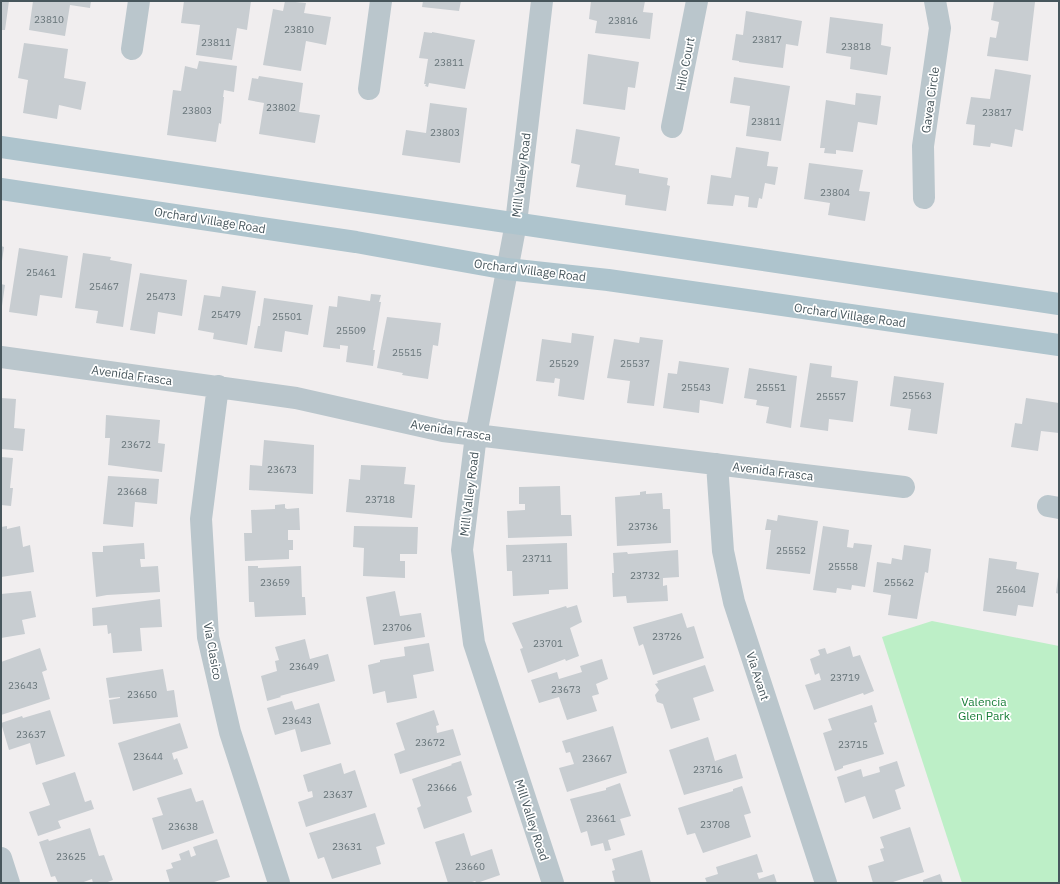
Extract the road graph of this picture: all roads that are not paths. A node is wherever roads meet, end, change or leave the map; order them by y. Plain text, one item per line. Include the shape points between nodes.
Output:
1 (139, 1) edge
2 (381, 1) edge
3 (542, 1) edge
4 (697, 1) edge
5 (935, 1) edge
6 (132, 49) dead end
7 (369, 89) dead end
8 (672, 127) dead end
9 (1, 147) edge
10 (1, 189) edge
11 (924, 198) dead end
12 (516, 223) junction
13 (507, 269) junction
14 (1059, 304) edge
15 (1059, 345) edge
16 (1, 357) edge
17 (218, 386) junction
18 (476, 435) junction
19 (717, 464) junction
20 (904, 486) dead end
21 (1, 858) edge
22 (9, 883) edge
23 (279, 883) edge
24 (553, 883) edge
25 (826, 883) edge

1 - 6 street
2 - 7 street
3 - 12 street, Mill Valley Road
4 - 8 street, Hilo Court
5 - 11 street, Gavea Circle via 940,28 923,146
9 - 12 main road
10 - 13 main road, Orchard Village Road via 356,242
12 - 13 street, Mill Valley Road
12 - 14 main road
13 - 15 main road, Orchard Village Road via 608,280
13 - 18 street, Mill Valley Road
16 - 17 street, Avenida Frasca
17 - 18 street, Avenida Frasca via 296,398 443,431
17 - 23 street, Via Clasico via 201,519 208,637 230,732
18 - 19 street, Avenida Frasca
18 - 24 street, Mill Valley Road via 462,550 474,643
19 - 20 street, Avenida Frasca
19 - 25 street, Via Avant via 723,551 734,602
21 - 22 street

